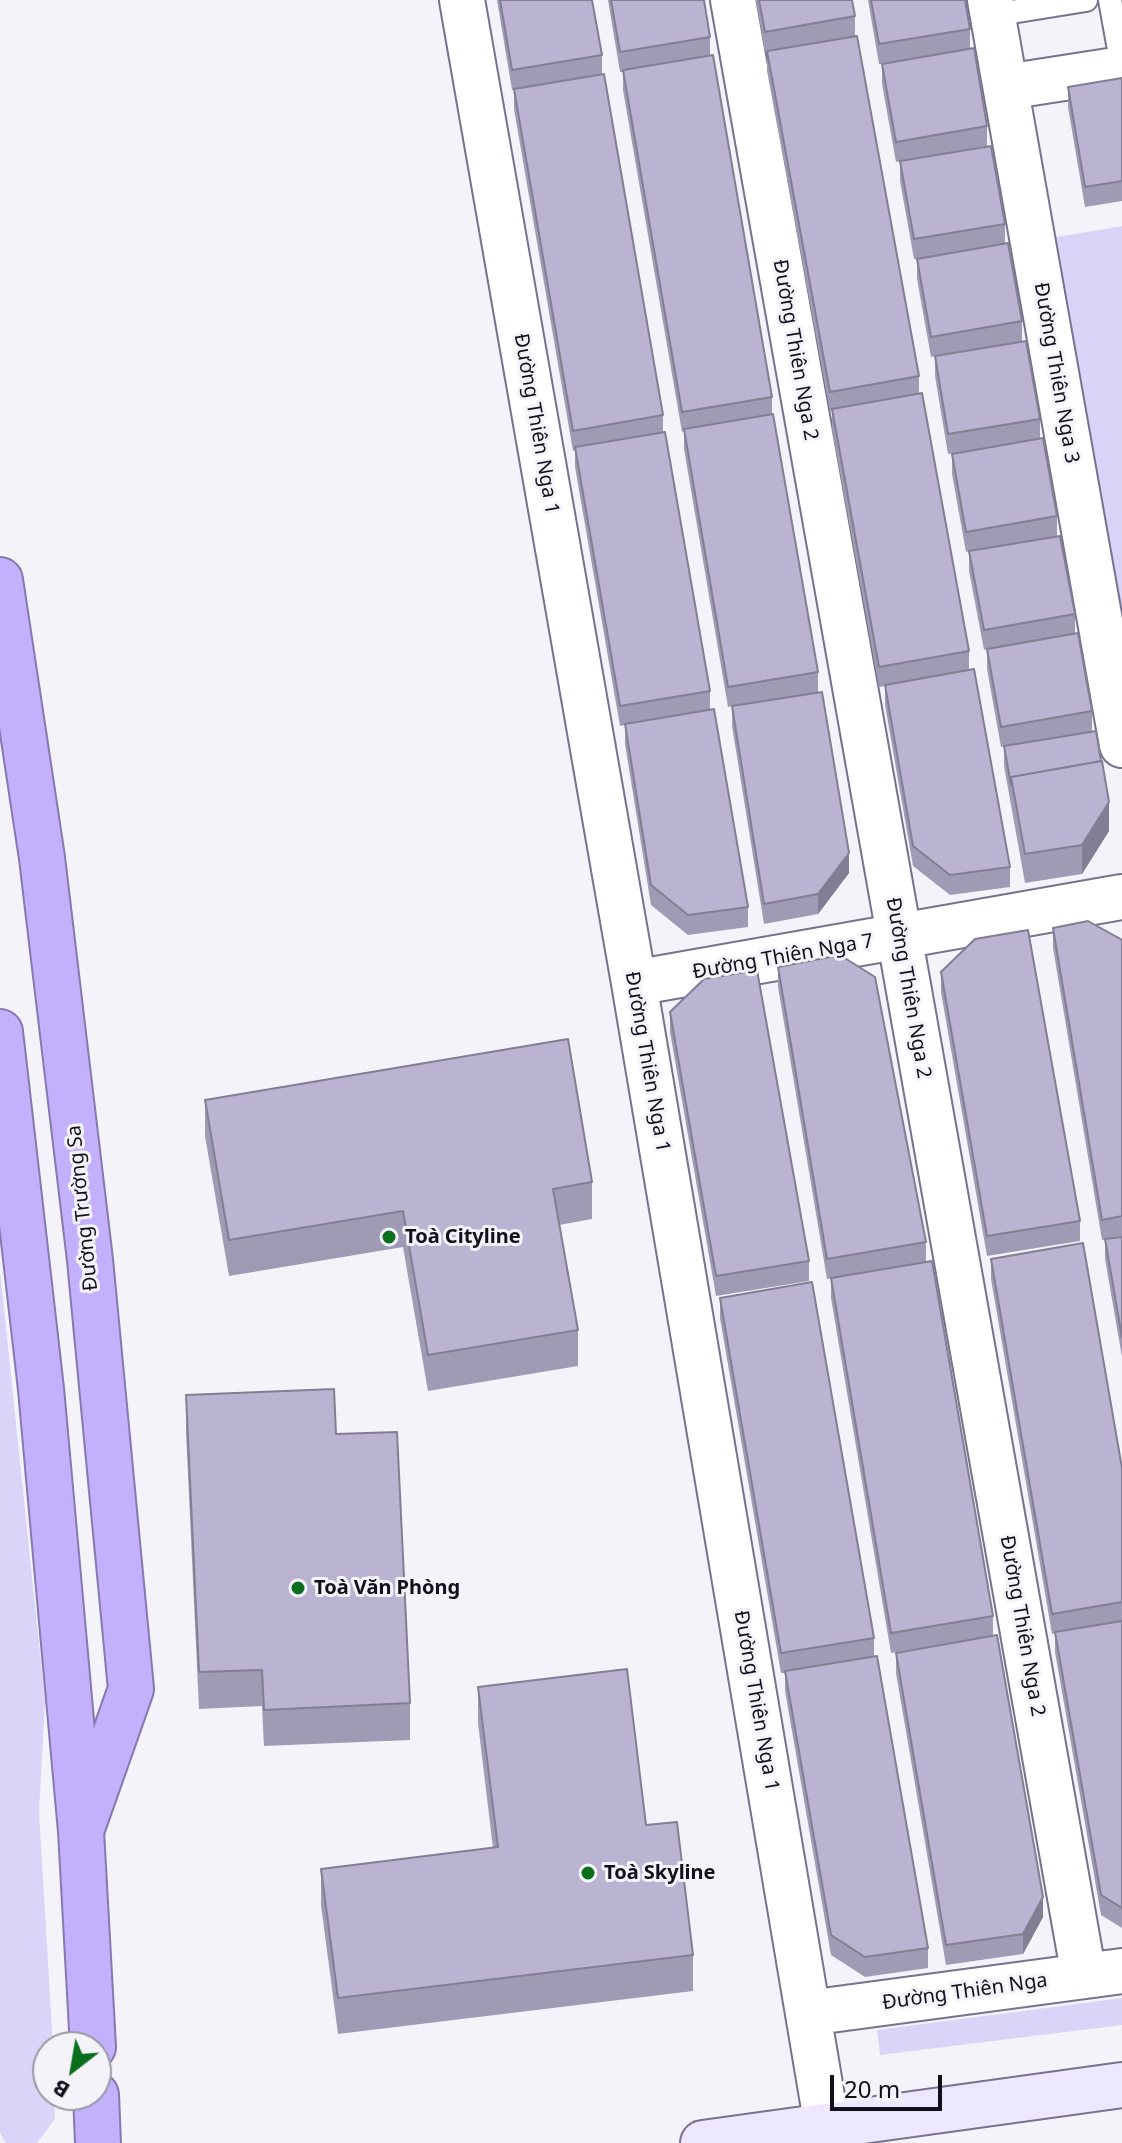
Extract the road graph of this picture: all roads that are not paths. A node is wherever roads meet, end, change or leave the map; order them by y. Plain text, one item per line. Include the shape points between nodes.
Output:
1 (462, 0) edge
2 (733, 0) edge
3 (1086, 0) edge
4 (1110, 0) edge
5 (992, 8) edge
6 (1122, 67) edge
7 (1006, 87) junction
8 (0, 580) edge
9 (1122, 745) edge
10 (1122, 897) edge
11 (899, 936) junction
12 (634, 983) junction
13 (0, 1032) edge
14 (81, 1831) junction
15 (1103, 1974) edge
16 (808, 2013) junction
17 (92, 2031) edge
18 (1122, 2085) edge
19 (97, 2111) edge
20 (827, 2126) junction
21 (98, 2143) edge
22 (703, 2143) edge

1 - 12 street, Đường Thiên Nga 1
2 - 11 street, Đường Thiên Nga 2
3 - 5 lane
4 - 6 lane
5 - 7 street, Đường Thiên Nga 3
6 - 7 street
7 - 9 street, Đường Thiên Nga 3
8 - 14 highway, Đường Trường Sa via 42,858 88,1245 131,1689
10 - 11 street, Đường Thiên Nga 7
11 - 12 street, Đường Thiên Nga 7
11 - 15 street, Đường Thiên Nga 2
12 - 16 street, Đường Thiên Nga 1
13 - 14 highway, Đường Trường Sa via 41,1389
14 - 17 highway, Đường Trường Sa
15 - 16 street, Đường Thiên Nga
16 - 20 street, Đường Thiên Nga 1
18 - 20 street
19 - 21 highway
20 - 22 street

